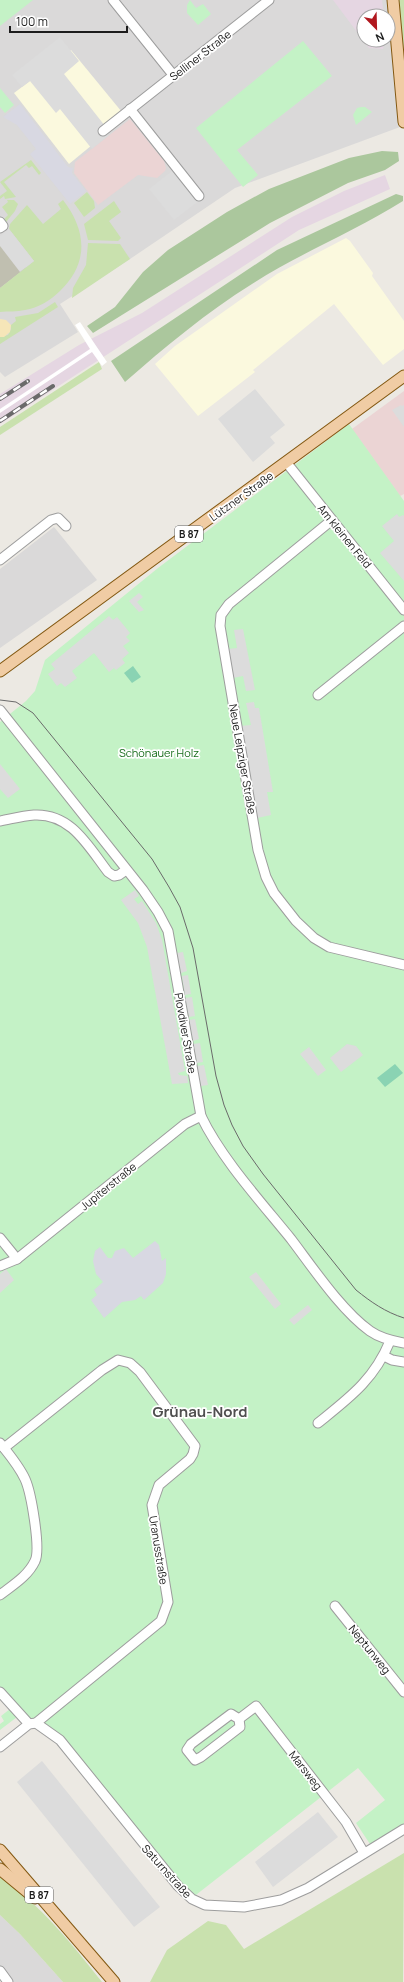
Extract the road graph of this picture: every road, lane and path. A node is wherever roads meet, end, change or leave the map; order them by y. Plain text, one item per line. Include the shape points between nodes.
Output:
1 (113, 0) edge
2 (269, 0) edge
3 (393, 0) edge
4 (174, 76) junction
5 (130, 109) junction
6 (404, 122) edge
7 (103, 131) dead end
8 (199, 196) dead end
9 (404, 376) edge
10 (286, 462) junction
11 (332, 520) junction
12 (66, 526) dead end
13 (0, 560) edge
14 (404, 610) edge
15 (404, 626) edge
16 (0, 671) edge
17 (318, 695) dead end
18 (0, 710) edge
19 (0, 821) edge
20 (126, 870) junction
21 (404, 965) edge
22 (201, 1116) junction
23 (0, 1238) edge
24 (17, 1259) junction
25 (0, 1266) edge
26 (390, 1341) junction
27 (404, 1343) edge
28 (384, 1356) junction
29 (404, 1362) edge
30 (318, 1423) dead end
31 (2, 1446) edge
32 (0, 1595) edge
33 (335, 1606) dead end
34 (0, 1692) edge
35 (404, 1692) edge
36 (239, 1719) junction
37 (33, 1723) junction
38 (0, 1747) edge
39 (404, 1829) edge
40 (0, 1850) edge
41 (364, 1853) junction
42 (0, 1869) edge
43 (66, 1928) junction
44 (0, 1971) edge
45 (104, 1971) junction
46 (8, 1982) edge
47 (110, 1982) edge
48 (114, 1982) edge

1 - 4 street
2 - 4 street, Selliner Straße
3 - 6 main road
4 - 5 street, Selliner Straße
5 - 7 street, Selliner Straße
5 - 8 street
9 - 10 main road, Lützner Straße / B 87
10 - 11 street, Am kleinen Feld
10 - 16 main road, Lützner Straße / B 87
11 - 14 street, Am kleinen Feld
11 - 21 street, Neue Leipziger Straße via 229,604 221,615 220,626 258,850 274,893 296,921 314,938 329,947
12 - 13 street via 58,518 51,520
15 - 17 street
18 - 20 street, Plovdiver Straße
19 - 20 street via 34,815 54,816 66,821 75,829 108,872 114,876
20 - 22 street, Plovdiver Straße via 158,912 168,931
22 - 24 street, Jupiterstraße via 185,1124
22 - 26 street, Plovdiver Straße via 216,1143 356,1320
23 - 24 street
24 - 25 street, Jupiterstraße
26 - 27 street, Plovdiver Straße
26 - 28 street
28 - 29 street
28 - 30 street via 357,1392
31 - 32 street, Uranusstraße via 28,1486 37,1542 36,1559 26,1575
31 - 37 street, Uranusstraße via 102,1370 118,1360 125,1360 140,1372 195,1446 190,1458 159,1485 152,1505 168,1602 161,1621
33 - 35 street, Neptunweg
34 - 37 street
36 - 36 street, Marsweg via 231,1714 191,1744 187,1750 190,1756 195,1760 201,1757 240,1727
36 - 41 street, Marsweg via 256,1706 346,1822
37 - 38 street, Uranusstraße
37 - 41 street, Saturnstraße via 60,1740 178,1886 192,1899 205,1905 244,1907 281,1900 308,1888
39 - 41 street, Saturnstraße
40 - 43 main road, B 87
42 - 43 main road, B 87 via 29,1892
43 - 45 main road, B 87
44 - 46 street
45 - 47 main road, B 87
45 - 48 main road, B 87

